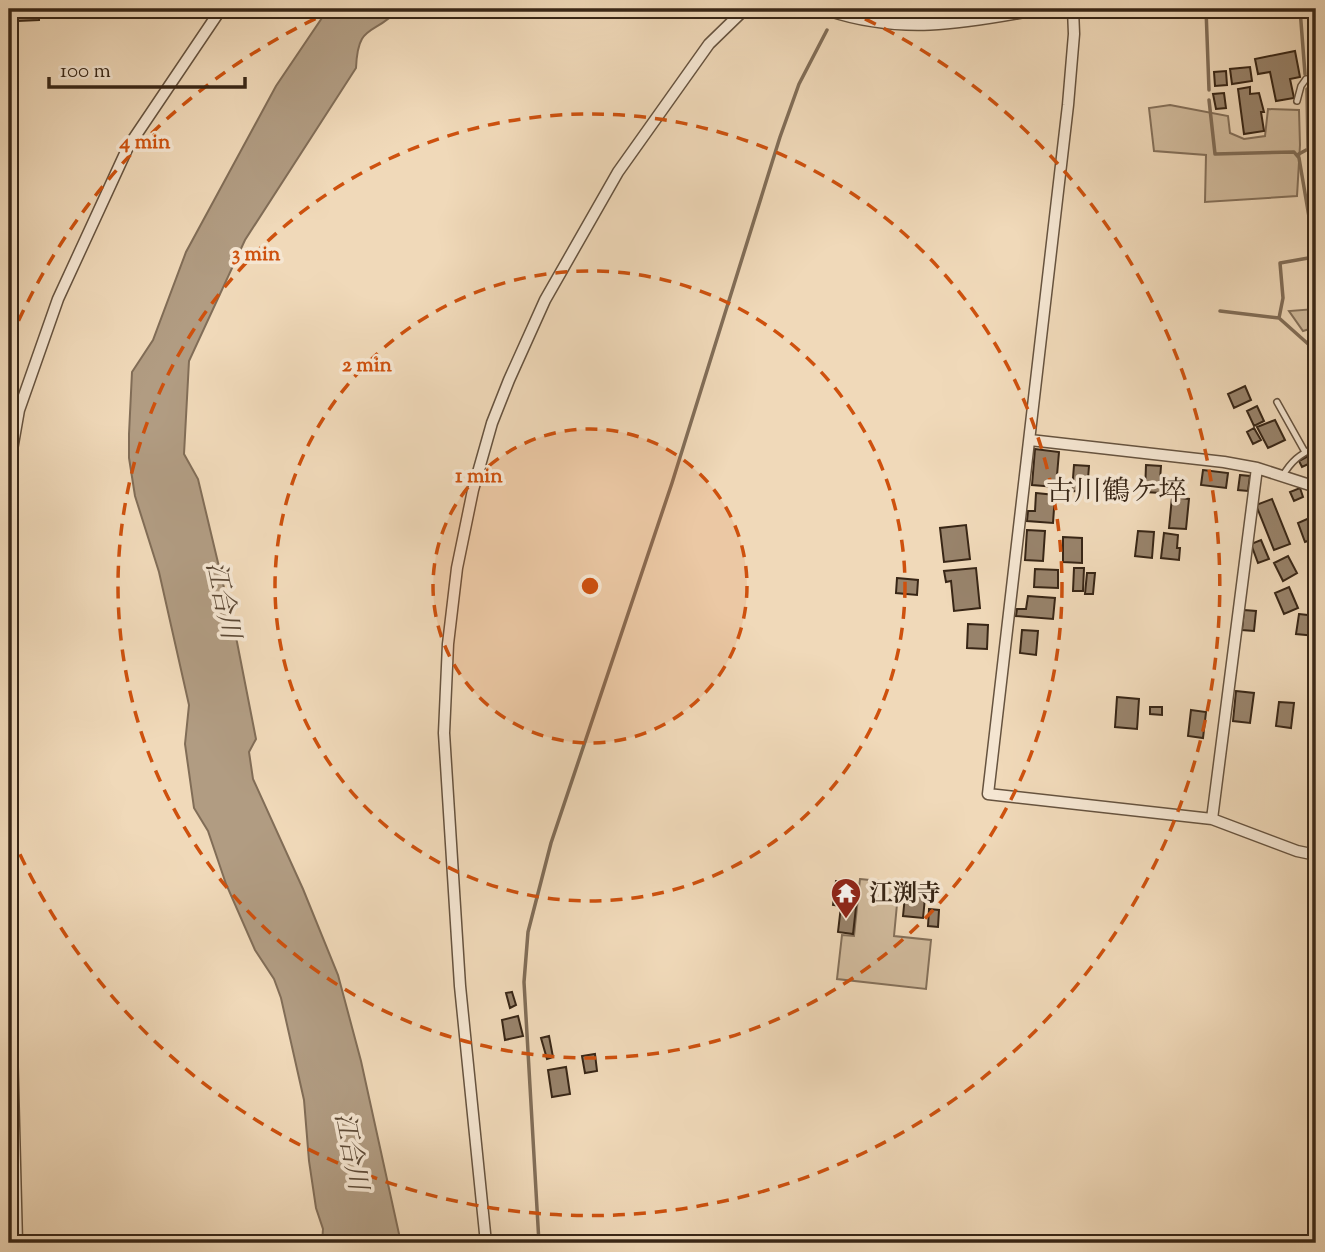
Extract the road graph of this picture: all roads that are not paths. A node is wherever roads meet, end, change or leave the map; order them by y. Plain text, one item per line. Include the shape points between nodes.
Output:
1 (221, 9) edge
2 (745, 9) edge
3 (830, 9) edge
4 (1030, 9) edge
5 (1073, 9) edge
6 (1316, 78) edge
7 (1297, 101) dead end
8 (1278, 402) dead end
9 (1030, 440) junction
10 (1316, 447) edge
11 (1306, 452) junction
12 (9, 467) edge
13 (1257, 468) junction
14 (1282, 477) junction
15 (1316, 487) edge
16 (1212, 819) junction
17 (1316, 855) edge
18 (9, 930) edge
19 (17, 1243) edge
20 (486, 1243) edge

1 - 12 street via 128,147 63,286 19,410
2 - 20 street via 709,44 618,172 545,300 496,412 473,490 457,568 444,733 460,986
3 - 4 street via 884,22 917,24
5 - 9 street via 1068,105
6 - 7 lane via 1306,79
8 - 11 lane
9 - 13 street
9 - 16 street via 988,794
10 - 11 lane
11 - 14 lane via 1290,462
13 - 14 street
13 - 16 street
14 - 15 street
16 - 17 street
18 - 19 street

